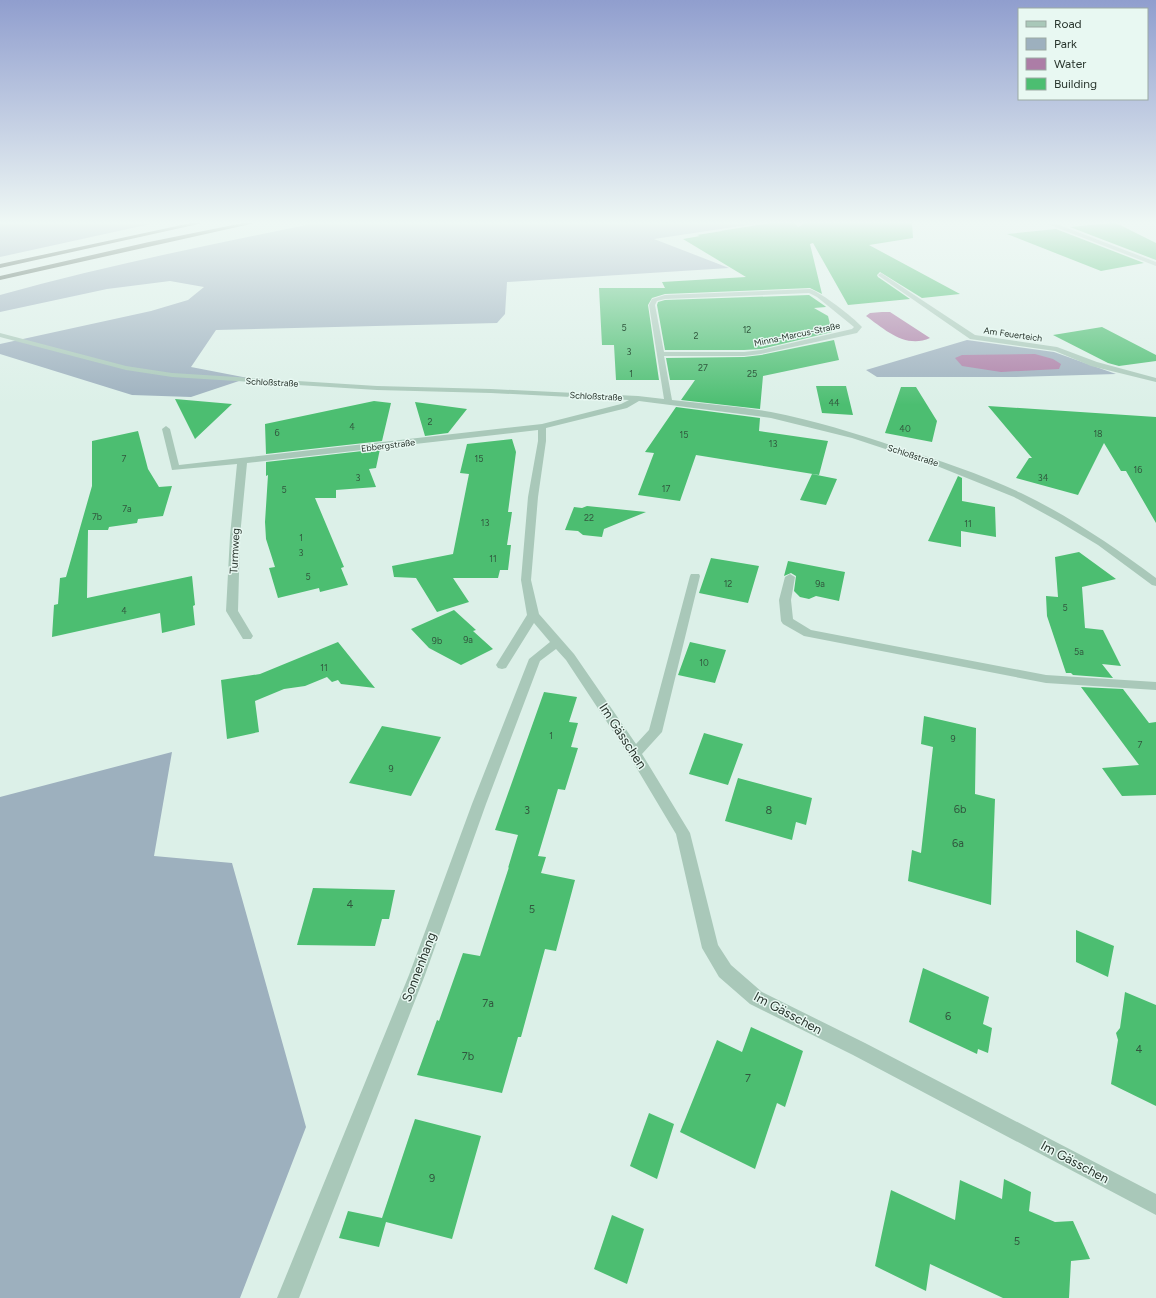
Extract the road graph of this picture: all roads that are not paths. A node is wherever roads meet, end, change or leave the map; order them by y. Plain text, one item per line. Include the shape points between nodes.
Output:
1 (894, 284) edge
2 (0, 336) edge
3 (659, 354) junction
4 (1156, 380) edge
5 (638, 398) junction
6 (668, 401) junction
7 (542, 427) junction
8 (166, 429) dead end
9 (242, 462) junction
10 (695, 576) dead end
11 (790, 577) dead end
12 (1156, 583) edge
13 (533, 615) junction
14 (247, 636) dead end
15 (557, 643) junction
16 (502, 665) dead end
17 (1156, 686) edge
18 (636, 753) junction
19 (1156, 1205) edge
20 (288, 1298) edge

1 - 4 street, Am Feuerteich via 972,337 1057,349 1094,364
2 - 5 street, Schloßstraße via 126,368 172,375 377,388
3 - 3 street, Minna-Marcus-Straße via 652,305 654,300 666,298 810,291 858,327 854,331 761,352
3 - 6 street, Minna-Marcus-Straße
5 - 6 street, Schloßstraße
5 - 7 street, Ebbergstraße via 624,406
6 - 12 street, Schloßstraße via 771,415 854,436 940,464 1010,492 1062,519
7 - 9 street, Ebbergstraße
7 - 13 street, Im Gässchen via 526,580
8 - 9 street, Ebbergstraße via 175,468
9 - 14 street, Turmweg via 235,536 232,611
10 - 18 street via 655,732
11 - 17 street via 785,600 787,621 808,633 1046,679
13 - 15 street, Im Gässchen
13 - 16 street
15 - 18 street, Im Gässchen via 570,657
15 - 20 street, Sonnenhang via 535,659 417,975
18 - 19 street, Im Gässchen via 684,833 710,948 725,971 756,998 859,1049

